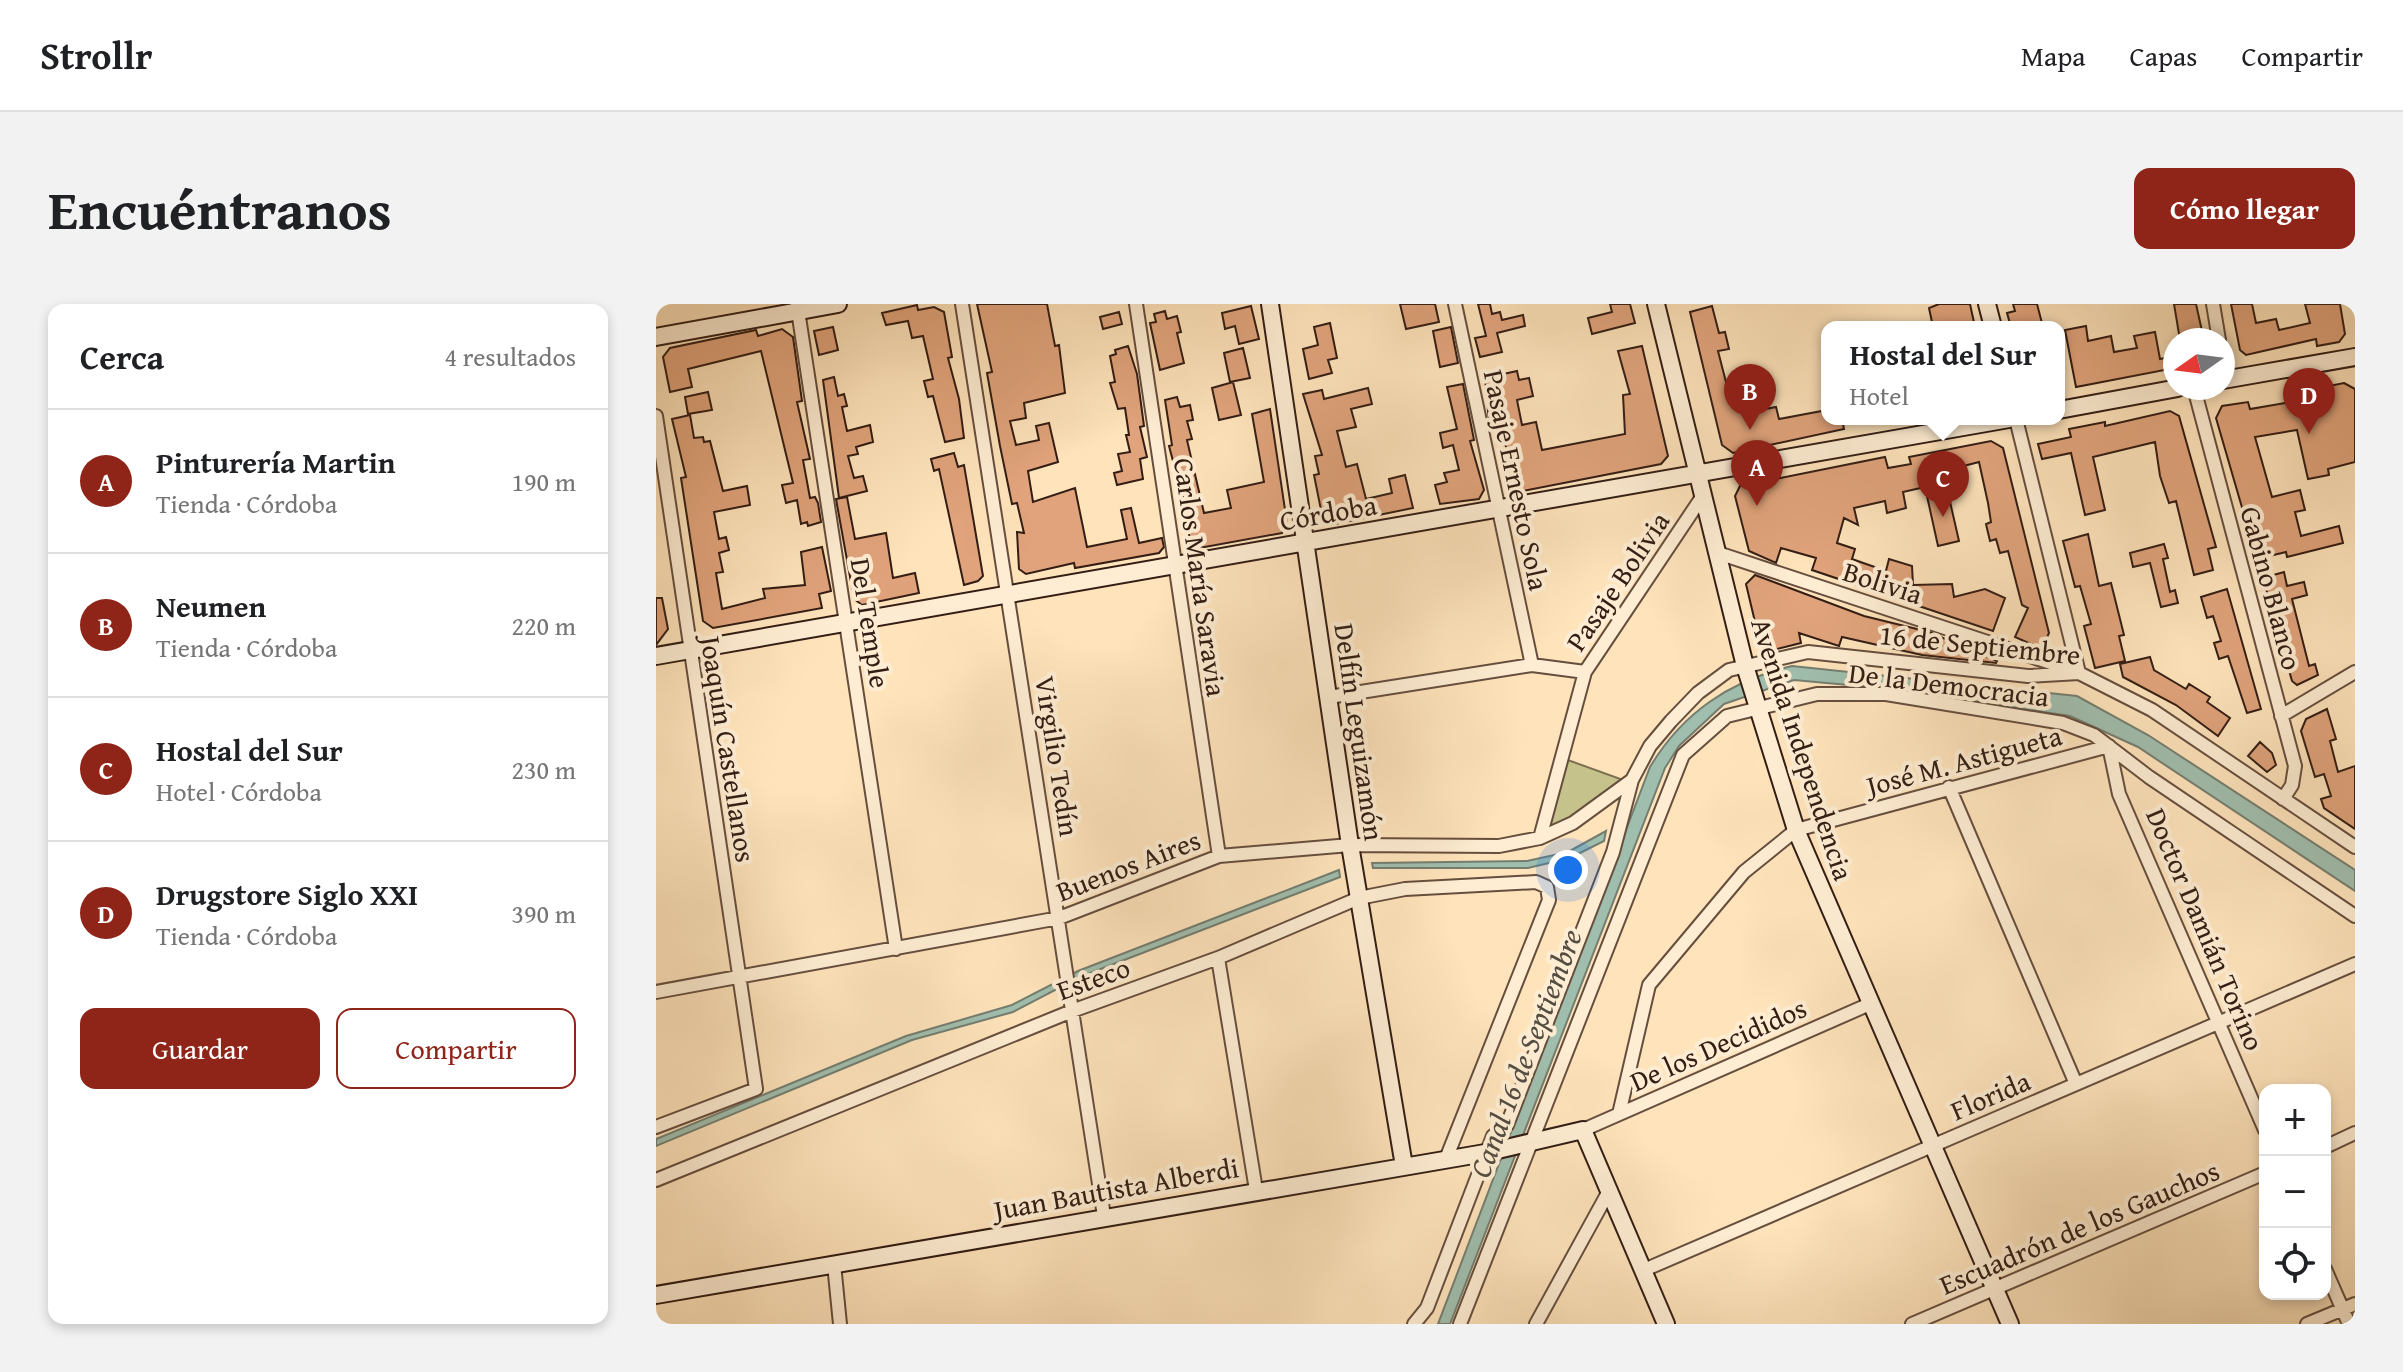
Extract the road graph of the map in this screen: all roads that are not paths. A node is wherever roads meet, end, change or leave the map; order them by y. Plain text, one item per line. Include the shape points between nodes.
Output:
1 (838, 304) edge
2 (962, 304) edge
3 (1136, 304) edge
4 (1270, 304) edge
5 (1455, 304) edge
6 (1656, 304) edge
7 (2213, 304) edge
8 (798, 308) edge
9 (2217, 328) edge
10 (656, 337) edge
11 (2355, 357) edge
12 (2235, 377) edge
13 (2163, 391) edge
14 (2197, 400) edge
15 (2065, 409) edge
16 (656, 416) edge
17 (1975, 425) edge
18 (2017, 425) edge
19 (1699, 473) junction
20 (1704, 494) junction
21 (1498, 508) junction
22 (1305, 543) junction
23 (1718, 553) junction
24 (1175, 565) junction
25 (1008, 595) junction
26 (846, 623) junction
27 (690, 650) junction
28 (656, 656) edge
29 (1532, 665) junction
30 (1745, 666) junction
31 (1585, 672) junction
32 (2355, 672) edge
33 (2079, 673) junction
34 (1329, 697) junction
35 (1758, 707) junction
36 (2281, 716) junction
37 (2109, 746) junction
38 (1632, 780) junction
39 (1949, 787) junction
40 (2283, 799) junction
41 (1796, 830) junction
42 (1540, 838) junction
43 (1350, 845) junction
44 (2355, 847) edge
45 (1219, 856) junction
46 (1359, 898) junction
47 (2355, 916) edge
48 (1059, 918) junction
49 (896, 949) junction
50 (1218, 958) junction
51 (2355, 964) edge
52 (740, 978) junction
53 (656, 992) edge
54 (1872, 1003) junction
55 (1072, 1011) junction
56 (2218, 1022) junction
57 (2076, 1084) junction
58 (1619, 1114) junction
59 (2259, 1116) edge
60 (656, 1127) edge
61 (1583, 1130) junction
62 (2355, 1133) edge
63 (1533, 1143) junction
64 (2331, 1144) edge
65 (1932, 1146) junction
66 (1485, 1153) junction
67 (1446, 1159) junction
68 (1404, 1166) junction
69 (2259, 1176) edge
70 (656, 1180) edge
71 (1256, 1190) junction
72 (1609, 1191) junction
73 (1104, 1216) junction
74 (834, 1264) junction
75 (1644, 1270) junction
76 (2331, 1283) edge
77 (1995, 1288) junction
78 (656, 1295) edge
79 (2355, 1304) edge
80 (2342, 1309) junction
81 (840, 1324) edge
82 (1414, 1324) edge
83 (1460, 1324) edge
84 (1536, 1324) edge
85 (1666, 1324) edge
86 (1912, 1324) edge
87 (2010, 1324) edge
88 (2307, 1324) edge
89 (2349, 1324) edge

1 - 8 main road
2 - 25 street, Virgilio Tedín
3 - 24 street, Carlos María Saravia
4 - 22 main road, Delfín Leguizamón
5 - 21 street, Pasaje Ernesto Sola
6 - 19 main road, Avenida Independencia
7 - 9 street
8 - 10 main road
8 - 26 street, Del Temple
11 - 12 main road
13 - 15 main road
14 - 36 street, Gabino Blanco
16 - 27 street, Joaquín Castellanos
17 - 19 main road, Córdoba
18 - 33 street
19 - 20 main road, Avenida Independencia
19 - 21 main road, Córdoba
20 - 23 main road, Avenida Independencia
20 - 31 street, Pasaje Bolivia
21 - 22 main road, Córdoba
21 - 29 street, Pasaje Ernesto Sola
22 - 24 main road, Córdoba
22 - 34 main road, Delfín Leguizamón
23 - 30 main road, Avenida Independencia
23 - 33 street, Bolivia
24 - 25 main road, Córdoba
24 - 45 street, Carlos María Saravia
25 - 26 main road, Córdoba
25 - 48 street, Virgilio Tedín
26 - 27 main road, Córdoba
26 - 49 street, Del Temple
27 - 28 main road, Córdoba
27 - 52 street, Joaquín Castellanos
29 - 31 street
29 - 34 street
30 - 33 street, 16 de Septiembre via 1808,652 2028,676
30 - 35 main road, Avenida Independencia
30 - 38 street, Buenos Aires via 1729,670 1698,693 1650,746
31 - 42 street, Pasaje Bolivia
32 - 36 street
33 - 40 street, 16 de Septiembre via 2152,710
34 - 43 main road, Delfín Leguizamón
35 - 37 street, De la Democracia via 1817,694 1886,694 2063,723
35 - 41 main road, Avenida Independencia
35 - 63 street, De la Democracia via 1727,716 1683,755
36 - 40 street, Gabino Blanco via 2295,766
37 - 39 street, José M. Astigueta
37 - 47 street, De la Democracia
37 - 56 street, Doctor Damián Torino via 2119,794
38 - 42 street, Buenos Aires via 1573,823
38 - 66 street via 1613,852 1564,981 1507,1125 1493,1136
39 - 41 street, José M. Astigueta
39 - 57 street
40 - 44 street, 16 de Septiembre
41 - 54 main road, Avenida Independencia
41 - 58 street, José M. Astigueta via 1744,872 1649,985
42 - 43 street, Buenos Aires via 1499,846
43 - 45 street, Buenos Aires
43 - 46 main road, Delfín Leguizamón
45 - 48 street, Buenos Aires
46 - 50 street, Esteco
46 - 67 street, Esteco via 1405,889 1536,882 1547,887 1549,900
46 - 68 main road, Delfín Leguizamón
48 - 49 street, Buenos Aires
48 - 55 street, Virgilio Tedín
49 - 52 street, Buenos Aires
50 - 55 street, Esteco
50 - 71 street
51 - 56 street, Florida
52 - 53 street, Buenos Aires
52 - 60 street, Joaquín Castellanos via 756,1089
54 - 58 street, De los Decididos
54 - 65 main road, Avenida Independencia
55 - 70 street, Esteco
55 - 73 street, Virgilio Tedín
56 - 57 street, Florida
56 - 59 street, Doctor Damián Torino
57 - 65 street, Florida
58 - 61 street, De los Decididos
61 - 63 main road, Juan Bautista Alberdi
61 - 72 main road
62 - 64 street
63 - 66 main road, Juan Bautista Alberdi
63 - 83 street, De la Democracia
65 - 75 street, Florida
65 - 77 main road, Avenida Independencia
66 - 67 main road, Juan Bautista Alberdi
66 - 82 street via 1427,1308
67 - 68 main road, Juan Bautista Alberdi
68 - 71 main road, Juan Bautista Alberdi
69 - 77 street, Escuadrón de los Gauchos
71 - 73 main road, Juan Bautista Alberdi
72 - 75 main road
72 - 84 street
73 - 74 main road, Juan Bautista Alberdi
74 - 78 main road, Juan Bautista Alberdi
74 - 81 street
75 - 85 main road
76 - 80 street
77 - 86 street, Escuadrón de los Gauchos
77 - 87 main road, Avenida Independencia
79 - 80 street
80 - 88 street
80 - 89 street

